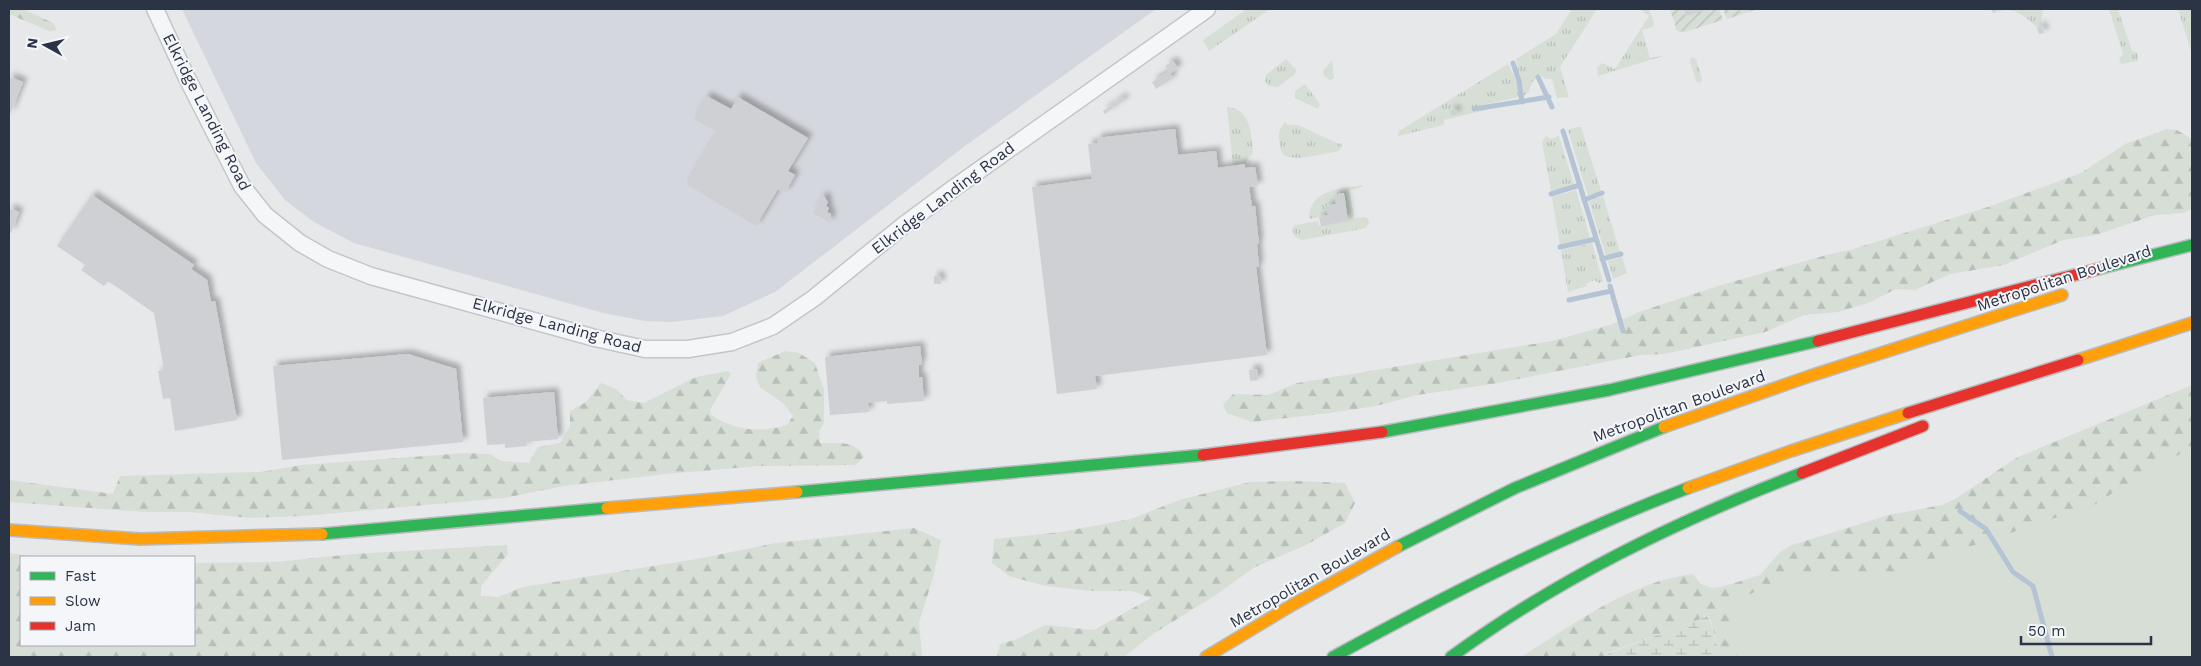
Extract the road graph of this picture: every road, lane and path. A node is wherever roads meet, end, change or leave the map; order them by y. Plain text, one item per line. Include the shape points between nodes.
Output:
1 (155, 9) edge
2 (1207, 9) edge
3 (2192, 245) edge
4 (2192, 254) edge
5 (2136, 272) dead end
6 (2069, 293) dead end
7 (2192, 323) edge
8 (2091, 358) junction
9 (1971, 406) dead end
10 (1935, 421) dead end
11 (9, 530) edge
12 (1206, 657) edge
13 (1333, 657) edge
14 (1451, 657) edge

1 - 2 street, Elkridge Landing Road via 242,186 265,214 300,243 328,259 371,276 644,349 688,349 732,342 773,326 814,298 947,193
3 - 11 highway via 1773,352 1609,390 1304,443 1154,460 294,536 140,539
4 - 5 highway, Metropolitan Boulevard
6 - 12 highway, Metropolitan Boulevard via 1721,406 1561,468 1379,556
7 - 8 highway
8 - 9 highway
8 - 13 highway via 1818,442 1658,499 1497,569
10 - 14 highway via 1746,495 1631,546 1569,579

